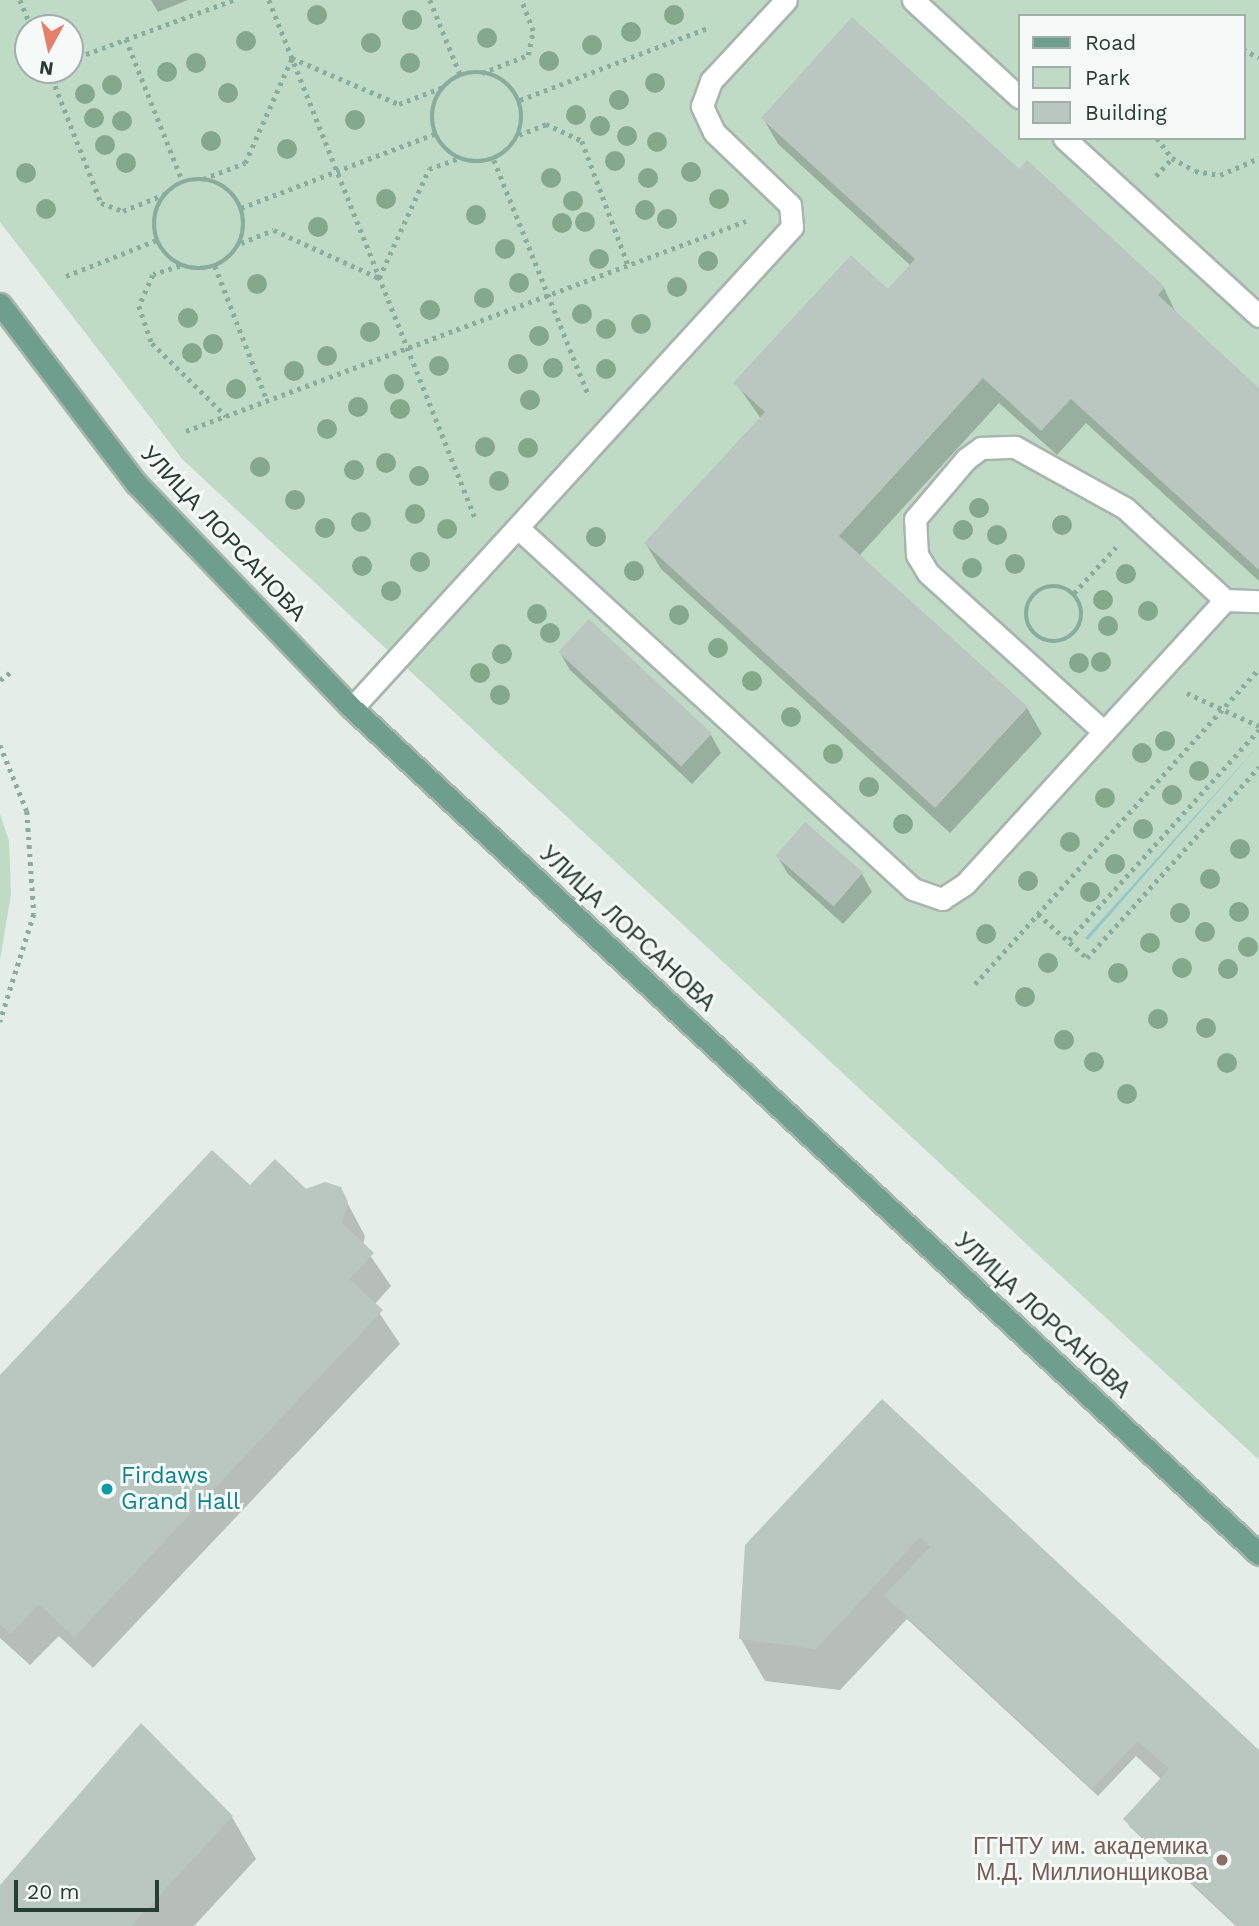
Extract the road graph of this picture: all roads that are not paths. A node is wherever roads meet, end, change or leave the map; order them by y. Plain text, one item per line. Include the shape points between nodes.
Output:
1 (786, 0) edge
2 (914, 0) edge
3 (1018, 96) edge
4 (1066, 140) edge
5 (0, 304) edge
6 (1259, 316) edge
7 (518, 528) junction
8 (1225, 600) junction
9 (1259, 601) edge
10 (352, 708) junction
11 (1104, 732) junction
12 (1259, 1554) edge

1 - 7 lane via 704,93 705,120 790,205 792,227
2 - 3 lane
4 - 6 lane
5 - 10 main road, УЛИЦА ЛОРСАНОВА via 136,484
7 - 10 lane
7 - 11 lane via 926,897 942,899 965,884
8 - 9 lane
8 - 11 lane
8 - 11 lane via 1106,495 997,444 966,458 915,519 917,555 928,573
10 - 12 main road, УЛИЦА ЛОРСАНОВА

